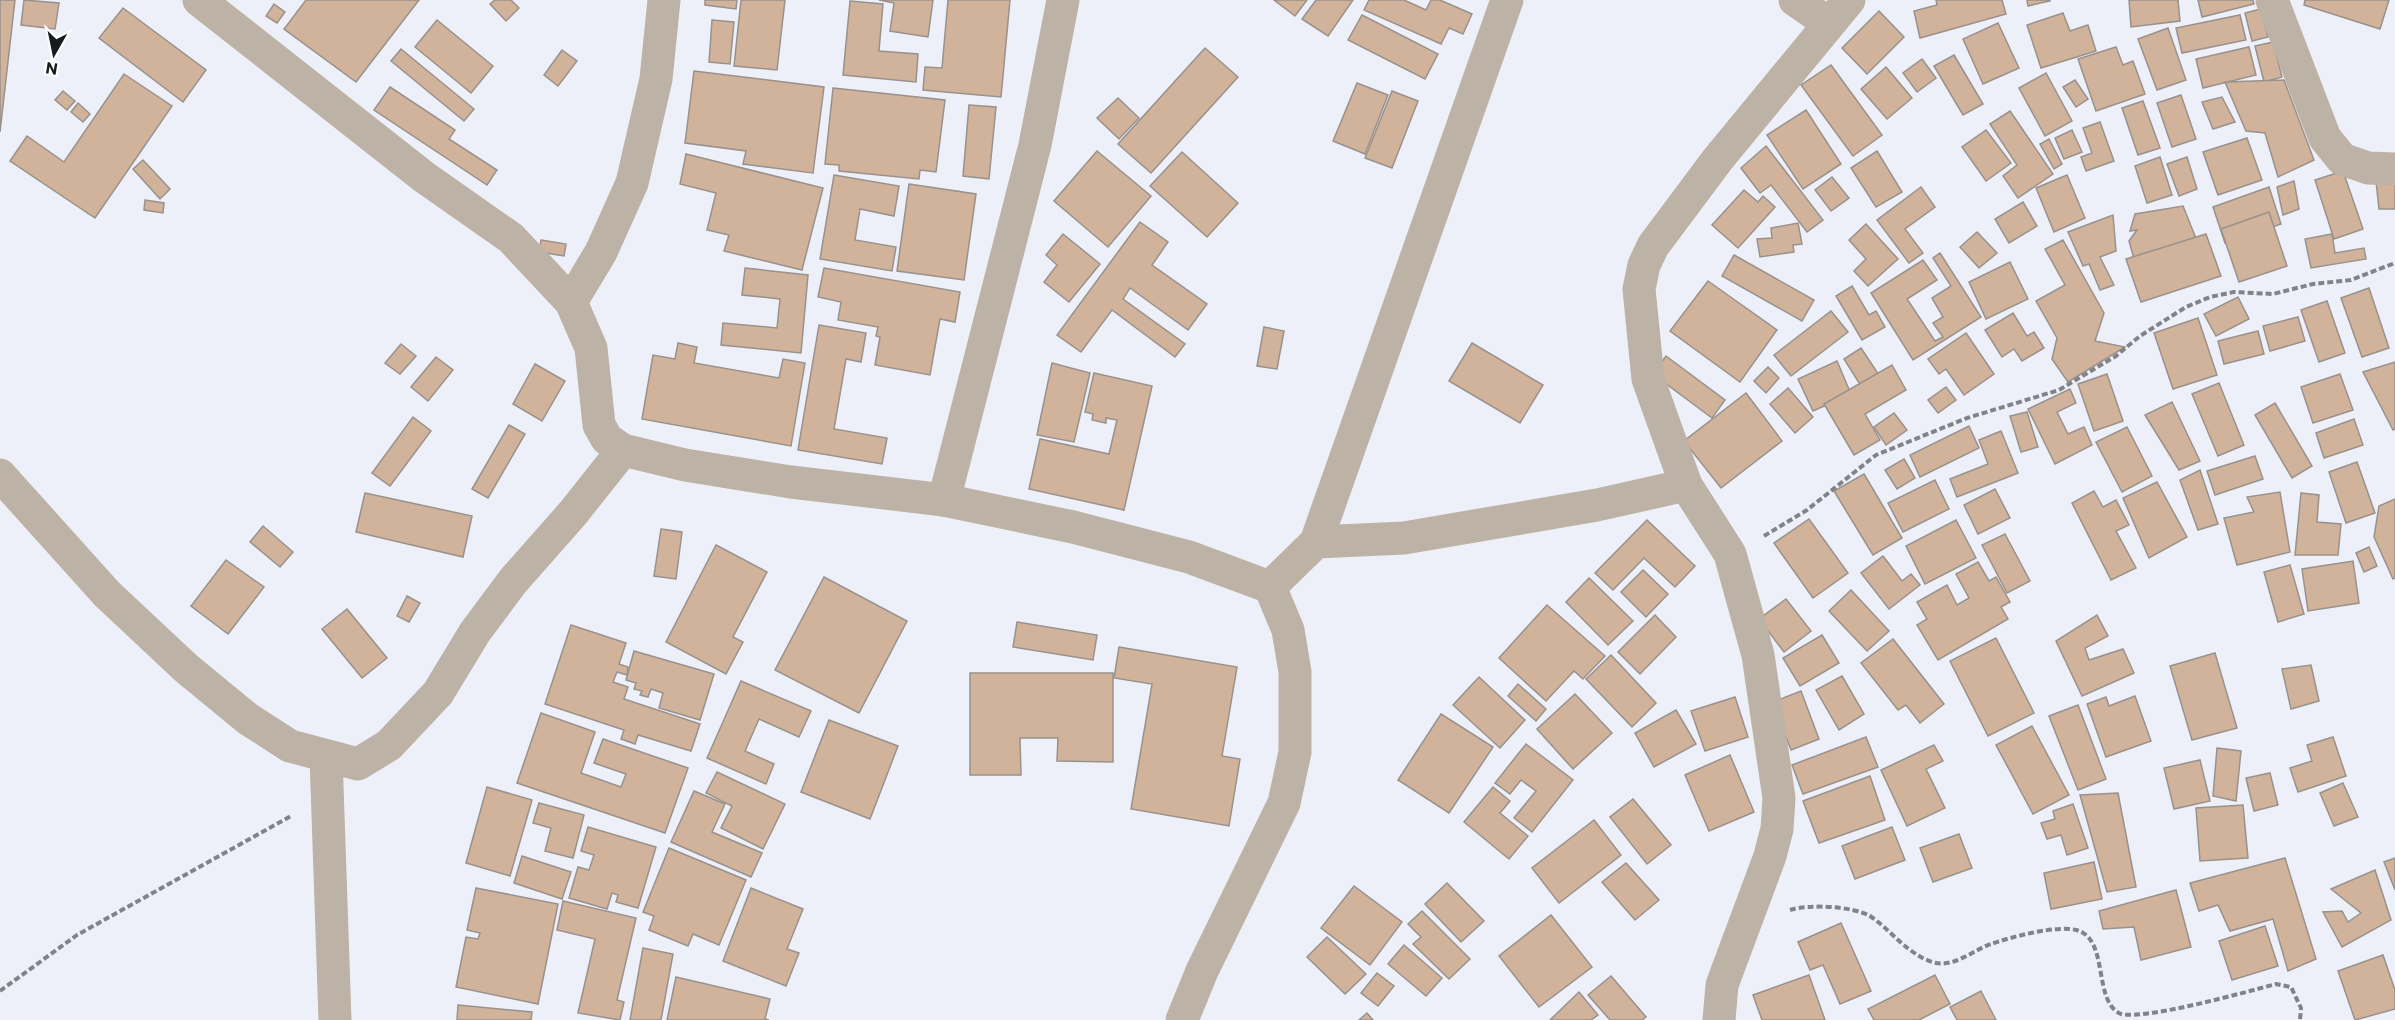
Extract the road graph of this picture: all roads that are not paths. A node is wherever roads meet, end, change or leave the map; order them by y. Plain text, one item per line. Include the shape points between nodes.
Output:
1 (198, 0) edge
2 (664, 0) edge
3 (1063, 0) edge
4 (1507, 0) edge
5 (1795, 0) edge
6 (2272, 0) edge
7 (1838, 12) edge
8 (2395, 169) edge
9 (571, 302) junction
10 (623, 450) junction
11 (0, 475) edge
12 (1686, 485) junction
13 (944, 500) junction
14 (1316, 542) junction
15 (1270, 587) junction
16 (326, 756) junction
17 (335, 1020) edge
18 (1182, 1020) edge
19 (1719, 1020) edge

1 - 9 street via 424,177 511,238
2 - 9 street via 656,79 632,183 602,252
3 - 13 street via 1035,145
4 - 14 street
5 - 7 street
6 - 8 street via 2325,138 2343,159 2368,168
7 - 12 street via 1718,159 1653,246 1644,265 1639,289 1648,380
9 - 10 street via 591,348 599,425 607,439
10 - 13 street via 685,465 791,482
10 - 16 street via 513,581 475,632 438,693 388,745 358,764
11 - 16 street via 107,594 186,668 248,719 290,746
12 - 14 street via 1597,505 1404,538
12 - 19 street via 1730,554 1758,655 1779,798 1774,838 1722,985
13 - 15 street via 1189,557
14 - 15 street
15 - 18 street via 1288,630 1295,672 1295,752 1284,803
16 - 17 street

